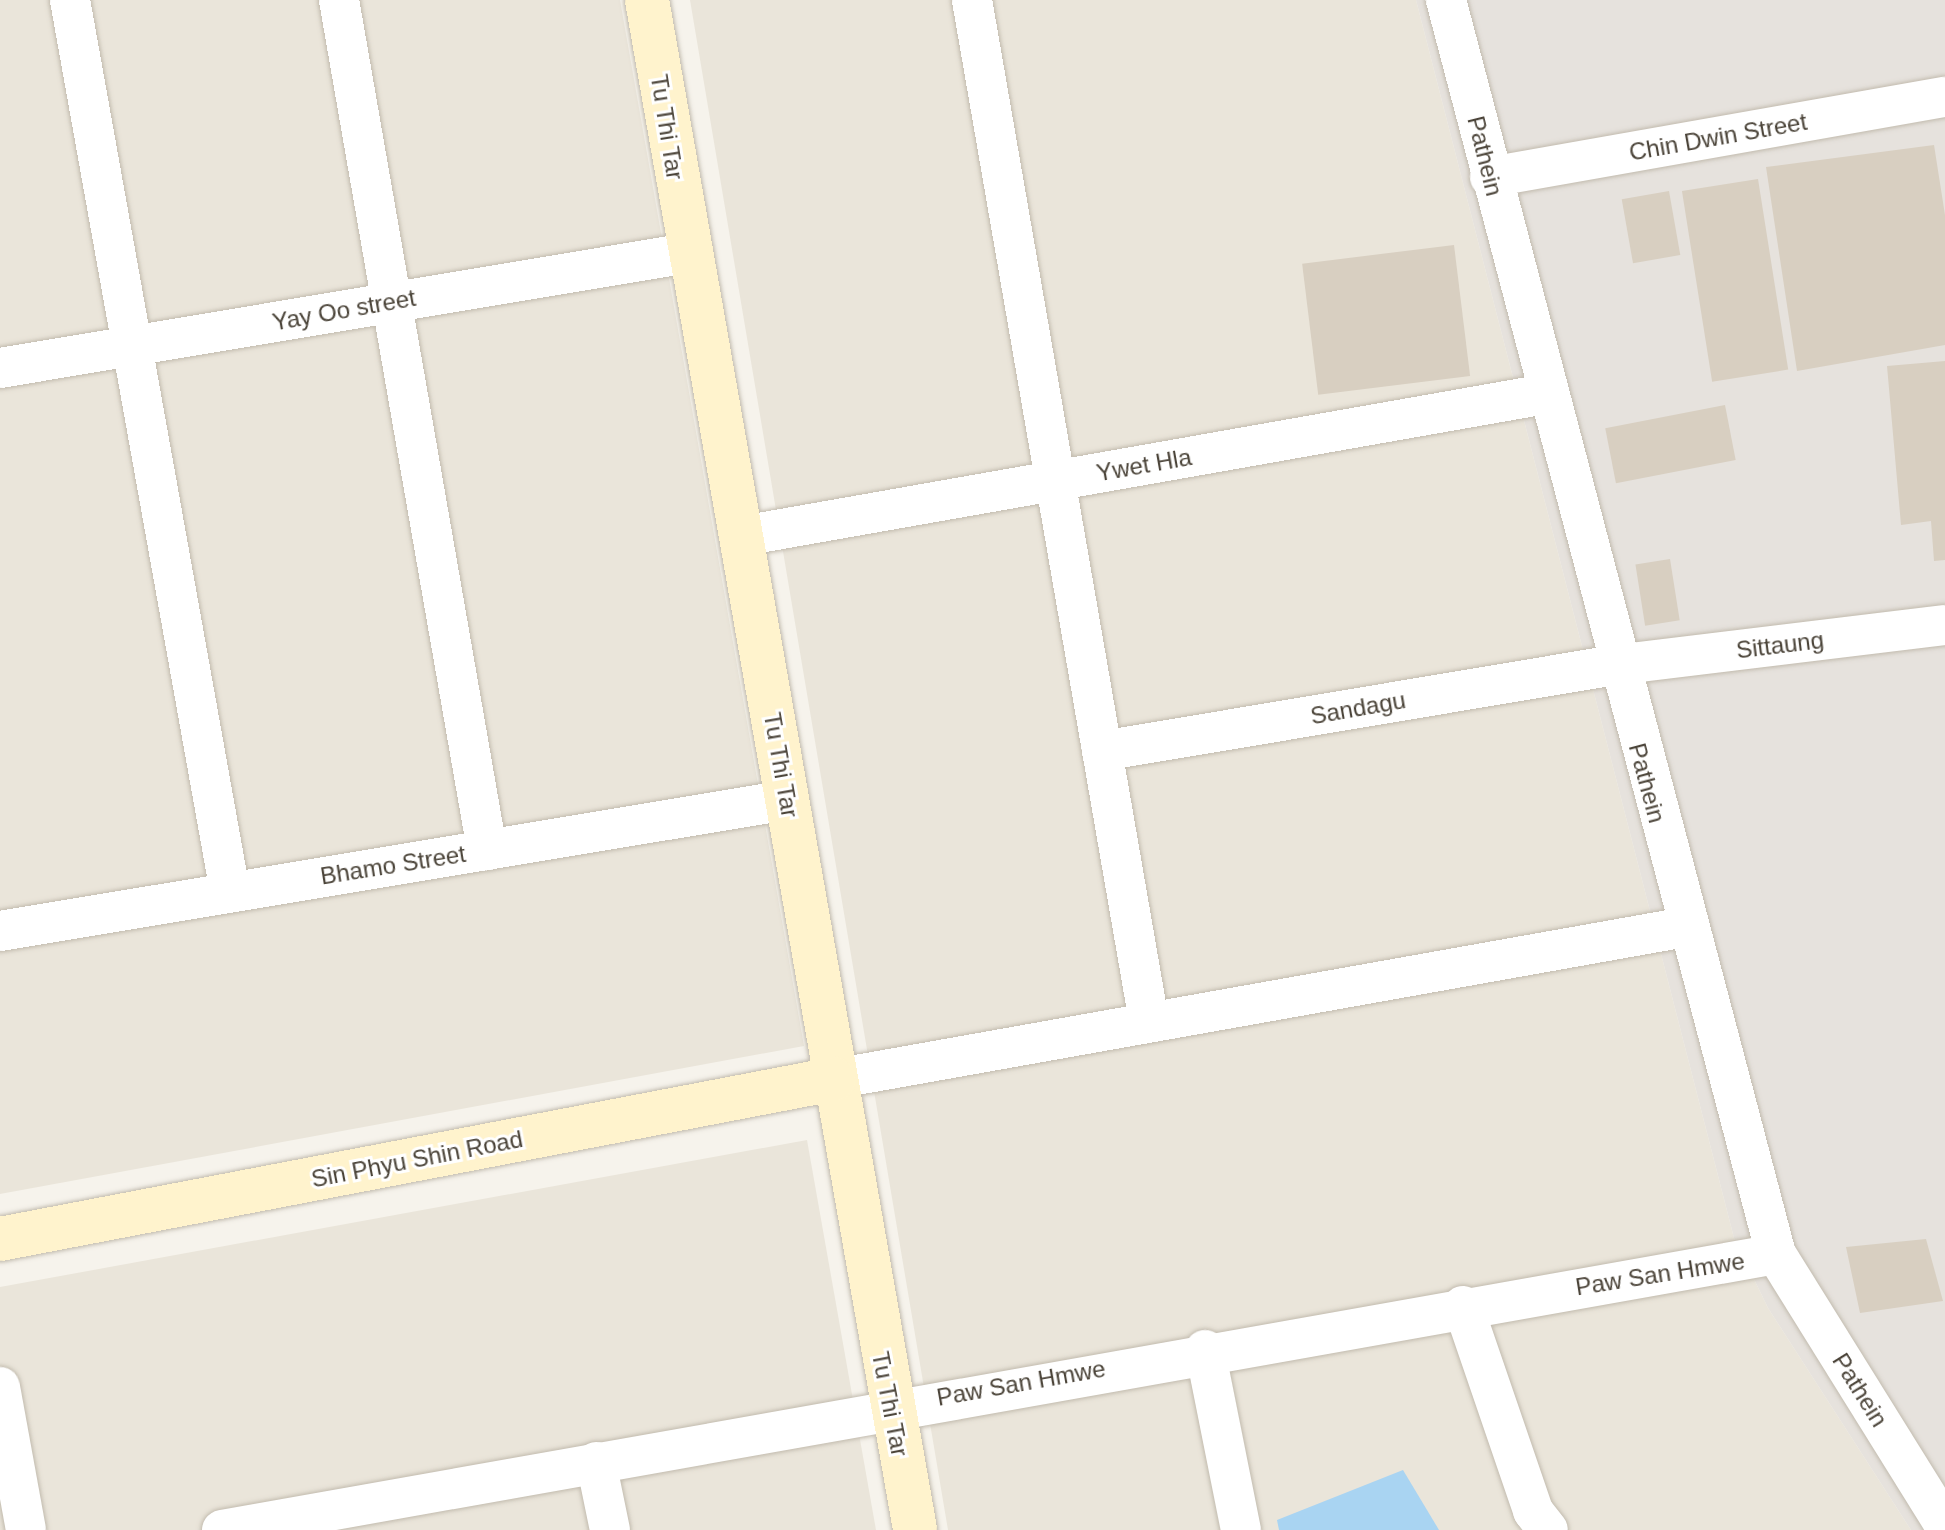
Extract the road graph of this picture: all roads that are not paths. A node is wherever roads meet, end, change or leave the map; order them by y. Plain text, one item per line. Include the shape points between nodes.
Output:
1 (70, 0) edge
2 (339, 0) edge
3 (647, 0) edge
4 (972, 0) edge
5 (1446, 0) edge
6 (1945, 97) edge
7 (1490, 177) junction
8 (688, 253) junction
9 (392, 302) junction
10 (132, 346) junction
11 (0, 368) edge
12 (1546, 394) junction
13 (1055, 481) junction
14 (742, 536) junction
15 (1945, 625) edge
16 (1615, 665) junction
17 (1102, 751) junction
18 (787, 800) junction
19 (487, 850) junction
20 (230, 892) junction
21 (1686, 927) junction
22 (0, 931) edge
23 (1149, 1022) junction
24 (834, 1079) junction
25 (0, 1239) edge
26 (1776, 1254) junction
27 (1463, 1306) junction
28 (1205, 1350) junction
29 (0, 1387) edge
30 (889, 1406) junction
31 (596, 1462) junction
32 (324, 1521) edge
33 (1945, 1526) edge
34 (26, 1530) edge
35 (222, 1530) edge
36 (610, 1530) edge
37 (915, 1530) edge
38 (1241, 1530) edge
39 (1548, 1530) edge

1 - 10 street
2 - 9 street
3 - 8 street, Tu Thi Tar
4 - 13 street
5 - 7 street, Pathein
6 - 7 street, Chin Dwin Street
7 - 12 street, Pathein
8 - 9 street, Yay Oo street
8 - 14 street, Tu Thi Tar
9 - 10 street, Yay Oo street
9 - 19 street
10 - 11 street, Yay Oo street
10 - 20 street
12 - 13 street, Ywet Hla
12 - 16 street, Pathein
13 - 14 street, Ywet Hla
13 - 17 street
14 - 18 street, Tu Thi Tar
15 - 16 street, Sittaung
16 - 17 street, Sandagu
16 - 21 street, Pathein
17 - 23 street
18 - 19 street, Bhamo Street
18 - 24 street, Tu Thi Tar
19 - 20 street, Bhamo Street
20 - 22 street, Bhamo Street
21 - 23 street
21 - 26 street, Pathein
23 - 24 street
24 - 25 street, Sin Phyu Shin Road
24 - 30 street, Tu Thi Tar
26 - 27 street, Paw San Hmwe
26 - 33 street, Pathein
27 - 28 street, Paw San Hmwe
27 - 39 street via 1533,1511
28 - 30 street, Paw San Hmwe
28 - 38 street
29 - 34 street
30 - 31 street, Paw San Hmwe
30 - 37 street, Tu Thi Tar
31 - 32 street, Paw San Hmwe
31 - 36 street
32 - 35 street, Paw San Hmwe

